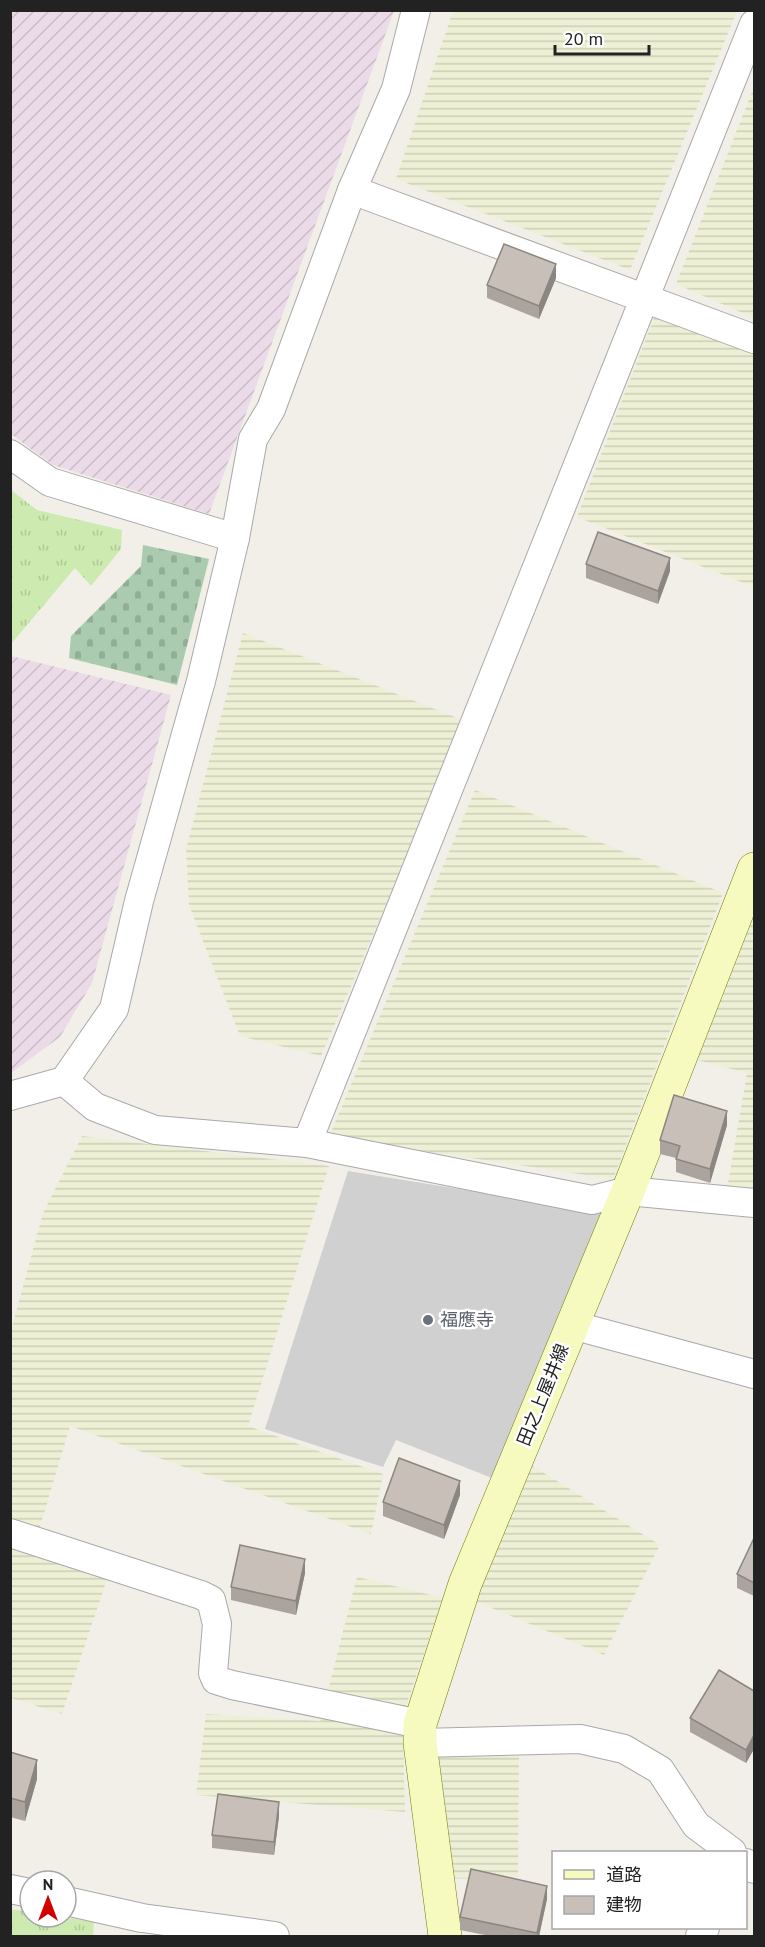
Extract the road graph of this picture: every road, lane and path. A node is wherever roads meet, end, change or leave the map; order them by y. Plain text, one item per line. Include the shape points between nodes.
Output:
1 (416, 10) edge
2 (754, 24) edge
3 (352, 190) junction
4 (644, 297) junction
5 (754, 339) edge
6 (10, 454) edge
7 (235, 538) junction
8 (754, 869) edge
9 (64, 1081) junction
10 (10, 1096) edge
11 (307, 1143) junction
12 (628, 1191) junction
13 (754, 1203) edge
14 (572, 1325) junction
15 (754, 1374) edge
16 (10, 1533) edge
17 (420, 1733) junction
18 (731, 1851) edge
19 (78, 1904) edge
20 (275, 1936) edge
21 (445, 1936) edge

1 - 3 street via 396,89
2 - 4 street
3 - 4 street
3 - 7 street via 271,409 253,439
4 - 5 street
4 - 11 street
6 - 7 street via 51,482
7 - 9 street via 114,1009
8 - 12 main road, 田之上屋井線
9 - 10 street
9 - 11 street via 95,1107 155,1130
11 - 12 street via 592,1200
12 - 13 street
12 - 14 main road, 田之上屋井線
14 - 15 street
14 - 17 main road, 田之上屋井線 via 465,1584
16 - 17 street via 211,1600 217,1624 213,1672 216,1680
17 - 18 street via 580,1739 624,1749 660,1770 696,1824
17 - 21 main road, 田之上屋井線
19 - 20 street via 142,1918

